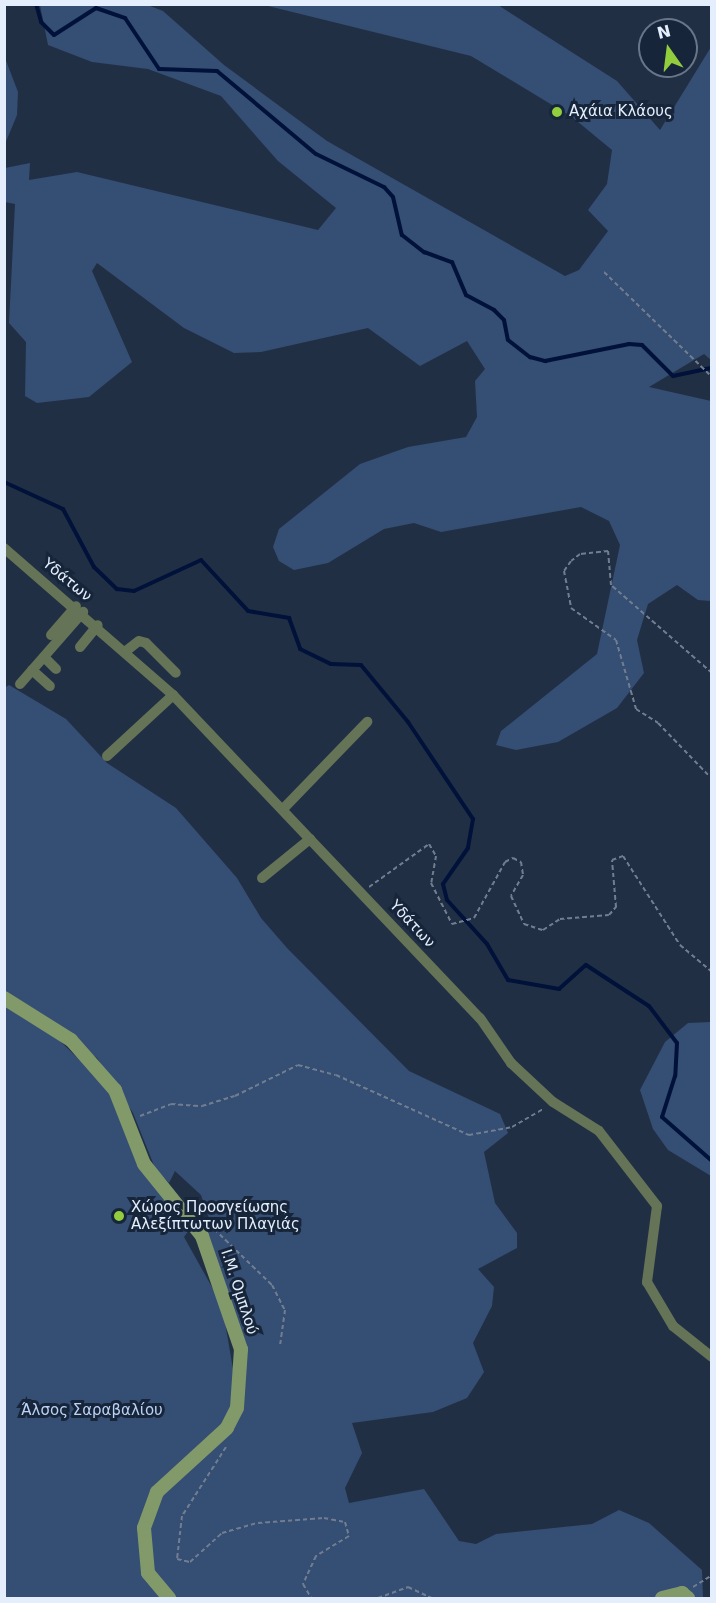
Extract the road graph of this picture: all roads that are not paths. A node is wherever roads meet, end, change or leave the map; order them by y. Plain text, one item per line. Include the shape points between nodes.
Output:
1 (4, 548) edge
2 (80, 609) junction
3 (98, 625) junction
4 (51, 635) dead end
5 (80, 647) dead end
6 (126, 651) junction
7 (44, 657) junction
8 (56, 669) dead end
9 (32, 670) junction
10 (176, 673) dead end
11 (20, 684) dead end
12 (50, 686) dead end
13 (173, 695) junction
14 (367, 722) dead end
15 (107, 756) dead end
16 (284, 808) junction
17 (309, 839) junction
18 (262, 878) dead end
19 (4, 998) edge
20 (711, 1358) edge
21 (687, 1596) edge
22 (169, 1599) edge
23 (662, 1599) edge

1 - 2 street, Υδάτων
2 - 3 street, Υδάτων
2 - 4 street
2 - 7 street
3 - 5 street
3 - 6 street, Υδάτων
6 - 10 street via 139,641 146,643
6 - 13 street, Υδάτων
7 - 8 street
7 - 9 street
9 - 11 street
9 - 12 street
13 - 15 street
13 - 16 street, Υδάτων
14 - 16 street
16 - 17 street, Υδάτων
17 - 18 street
17 - 20 street, Υδάτων via 480,1018 511,1063 553,1102 599,1131 657,1206 647,1282 674,1326
19 - 22 street, Ι.Μ. Ομπλού via 71,1040 115,1090 144,1164 195,1222 221,1282 241,1349 237,1408 212,1444 157,1492 144,1528 148,1573
21 - 23 street

